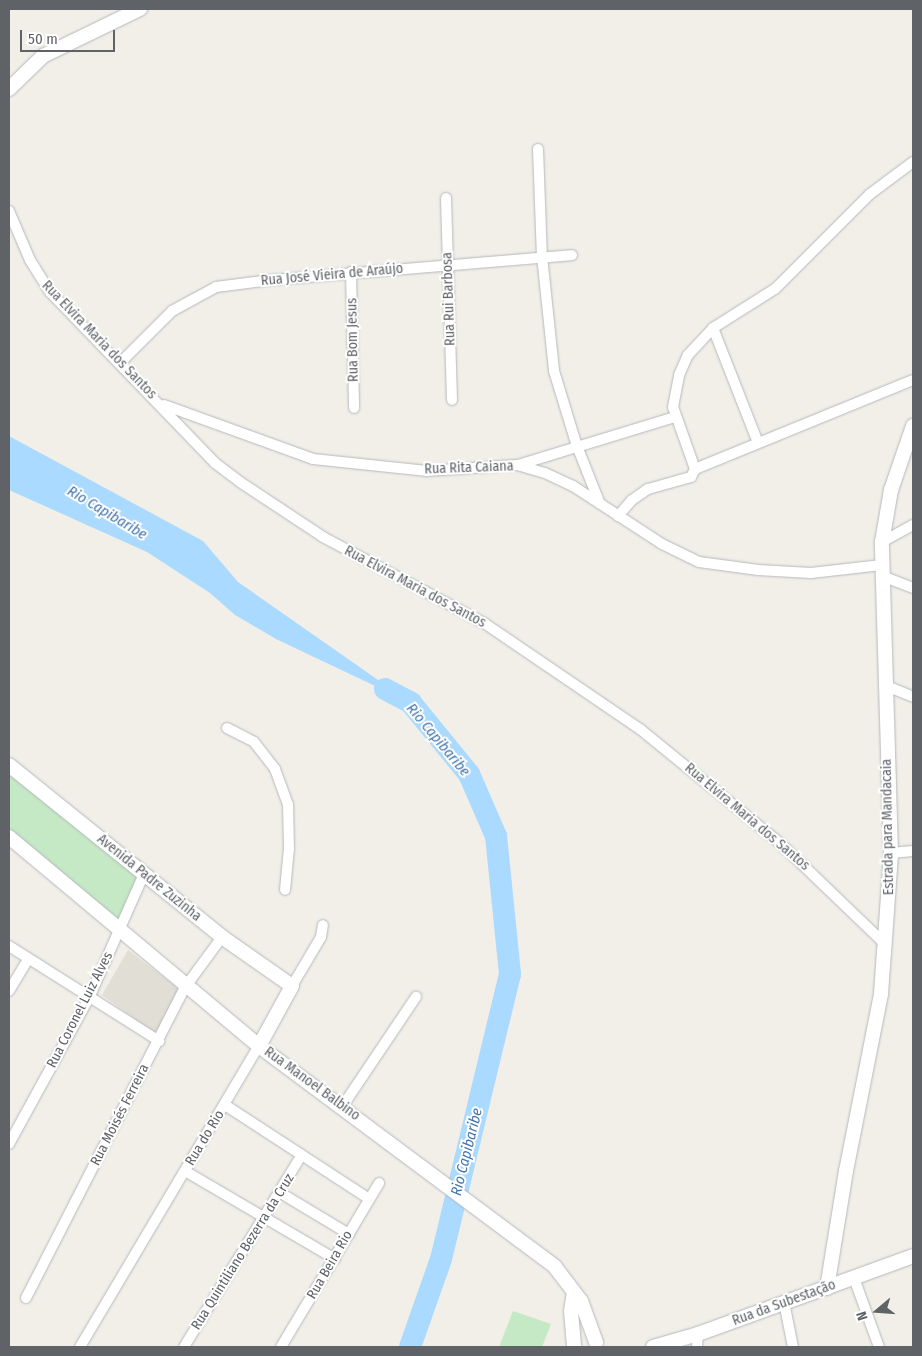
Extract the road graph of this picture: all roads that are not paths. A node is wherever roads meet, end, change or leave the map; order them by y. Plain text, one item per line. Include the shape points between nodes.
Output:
1 (140, 9) edge
2 (122, 13) edge
3 (9, 89) edge
4 (538, 149) dead end
5 (913, 162) edge
6 (446, 198) dead end
7 (9, 212) edge
8 (572, 255) dead end
9 (542, 256) junction
10 (448, 267) junction
11 (351, 272) junction
12 (713, 328) junction
13 (120, 363) junction
14 (913, 380) edge
15 (452, 400) dead end
16 (161, 404) junction
17 (354, 408) dead end
18 (675, 417) junction
19 (913, 426) edge
20 (758, 443) junction
21 (577, 446) junction
22 (517, 465) junction
23 (696, 469) junction
24 (600, 504) junction
25 (618, 516) junction
26 (913, 526) edge
27 (882, 542) junction
28 (882, 571) junction
29 (913, 588) edge
30 (884, 685) junction
31 (913, 697) edge
32 (227, 728) dead end
33 (9, 765) edge
34 (9, 836) edge
35 (913, 851) edge
36 (891, 853) junction
37 (144, 874) junction
38 (286, 890) dead end
39 (323, 926) dead end
40 (121, 930) junction
41 (222, 937) junction
42 (886, 945) junction
43 (9, 946) edge
44 (28, 959) junction
45 (186, 986) junction
46 (292, 986) junction
47 (9, 991) edge
48 (416, 997) dead end
49 (89, 998) junction
50 (159, 1041) junction
51 (259, 1046) junction
52 (224, 1105) junction
53 (342, 1107) junction
54 (9, 1144) edge
55 (301, 1156) junction
56 (185, 1170) junction
57 (379, 1183) dead end
58 (280, 1192) junction
59 (369, 1199) junction
60 (264, 1218) junction
61 (348, 1234) junction
62 (913, 1256) edge
63 (335, 1259) junction
64 (854, 1278) junction
65 (827, 1288) junction
66 (574, 1292) junction
67 (26, 1298) dead end
68 (784, 1302) junction
69 (698, 1341) edge
70 (599, 1345) edge
71 (80, 1347) edge
72 (184, 1347) edge
73 (281, 1347) edge
74 (575, 1347) edge
75 (653, 1347) edge
76 (793, 1347) edge
77 (879, 1347) edge

1 - 2 street
2 - 3 street via 43,56
4 - 9 street
5 - 12 street via 870,194 775,289
6 - 10 street, Rua Rui Barbosa
7 - 13 street, Rua Elvira Maria dos Santos via 30,260 50,292
8 - 9 street, Rua José Vieira de Araújo
9 - 10 street, Rua José Vieira de Araújo
9 - 21 street via 554,370
10 - 11 street, Rua José Vieira de Araújo
10 - 15 street, Rua Rui Barbosa
11 - 13 street, Rua José Vieira de Araújo via 240,284 201,292 172,311
11 - 17 street, Rua Bom Jesus
12 - 18 street via 688,355 673,406
12 - 20 street
13 - 16 street, Rua Elvira Maria dos Santos
14 - 20 street
16 - 22 street, Rua Rita Caiana via 313,459 419,471
16 - 42 street, Rua Elvira Maria dos Santos via 215,462 240,482 353,555 465,611 640,729 781,844
18 - 21 street
18 - 23 street
19 - 27 street, Estrada para Mandacaia via 891,490
20 - 23 street
21 - 22 street
21 - 24 street
22 - 24 street, Rua Rita Caiana via 560,479
23 - 25 street via 691,477 639,494
24 - 25 street, Rua Rita Caiana
25 - 28 street, Rua Rita Caiana via 680,554 722,566 811,573
26 - 27 street
27 - 28 street, Estrada para Mandacaia
28 - 29 street
28 - 30 street, Estrada para Mandacaia
30 - 31 street
30 - 36 street, Estrada para Mandacaia
32 - 38 street via 254,742 275,769 288,804 290,848
33 - 37 street, Avenida Padre Zuzinha
34 - 40 street, Rua Manoel Balbino
35 - 36 street
36 - 42 street, Estrada para Mandacaia
37 - 40 street, Rua Coronel Luiz Alves
37 - 41 street, Avenida Padre Zuzinha
39 - 46 street, Rua do Rio via 321,937
40 - 45 street, Rua Manoel Balbino
40 - 49 street, Rua Coronel Luiz Alves
41 - 45 street, Rua Moisés Ferreira
41 - 46 street, Avenida Padre Zuzinha
42 - 65 street, Estrada para Mandacaia via 880,1003 846,1171
43 - 44 street
44 - 47 street
44 - 49 street
45 - 50 street, Rua Moisés Ferreira
45 - 51 street, Rua Manoel Balbino
46 - 51 street, Rua do Rio
48 - 53 street
49 - 50 street
49 - 54 street, Rua Coronel Luiz Alves
50 - 67 street, Rua Moisés Ferreira
51 - 52 street, Rua do Rio
51 - 53 street, Rua Manoel Balbino
52 - 55 street
52 - 56 street, Rua do Rio
53 - 66 street, Rua Manoel Balbino via 555,1267
55 - 58 street, Rua Quintiliano Bezerra da Cruz
55 - 59 street
56 - 60 street
56 - 71 street, Rua do Rio
57 - 59 street, Rua Beira Rio
58 - 60 street, Rua Quintiliano Bezerra da Cruz
58 - 61 street
59 - 61 street, Rua Beira Rio
60 - 63 street
60 - 72 street, Rua Quintiliano Bezerra da Cruz
61 - 63 street, Rua Beira Rio
62 - 64 street, Rua da Subestação
63 - 73 street, Rua Beira Rio
64 - 65 street, Rua da Subestação
64 - 77 street
65 - 68 street, Rua da Subestação
66 - 70 street, Rua Manoel Balbino
66 - 74 street via 571,1318
68 - 69 street, Rua da Subestação
68 - 76 street
69 - 75 street, Rua da Subestação
70 - 74 street via 584,1342

